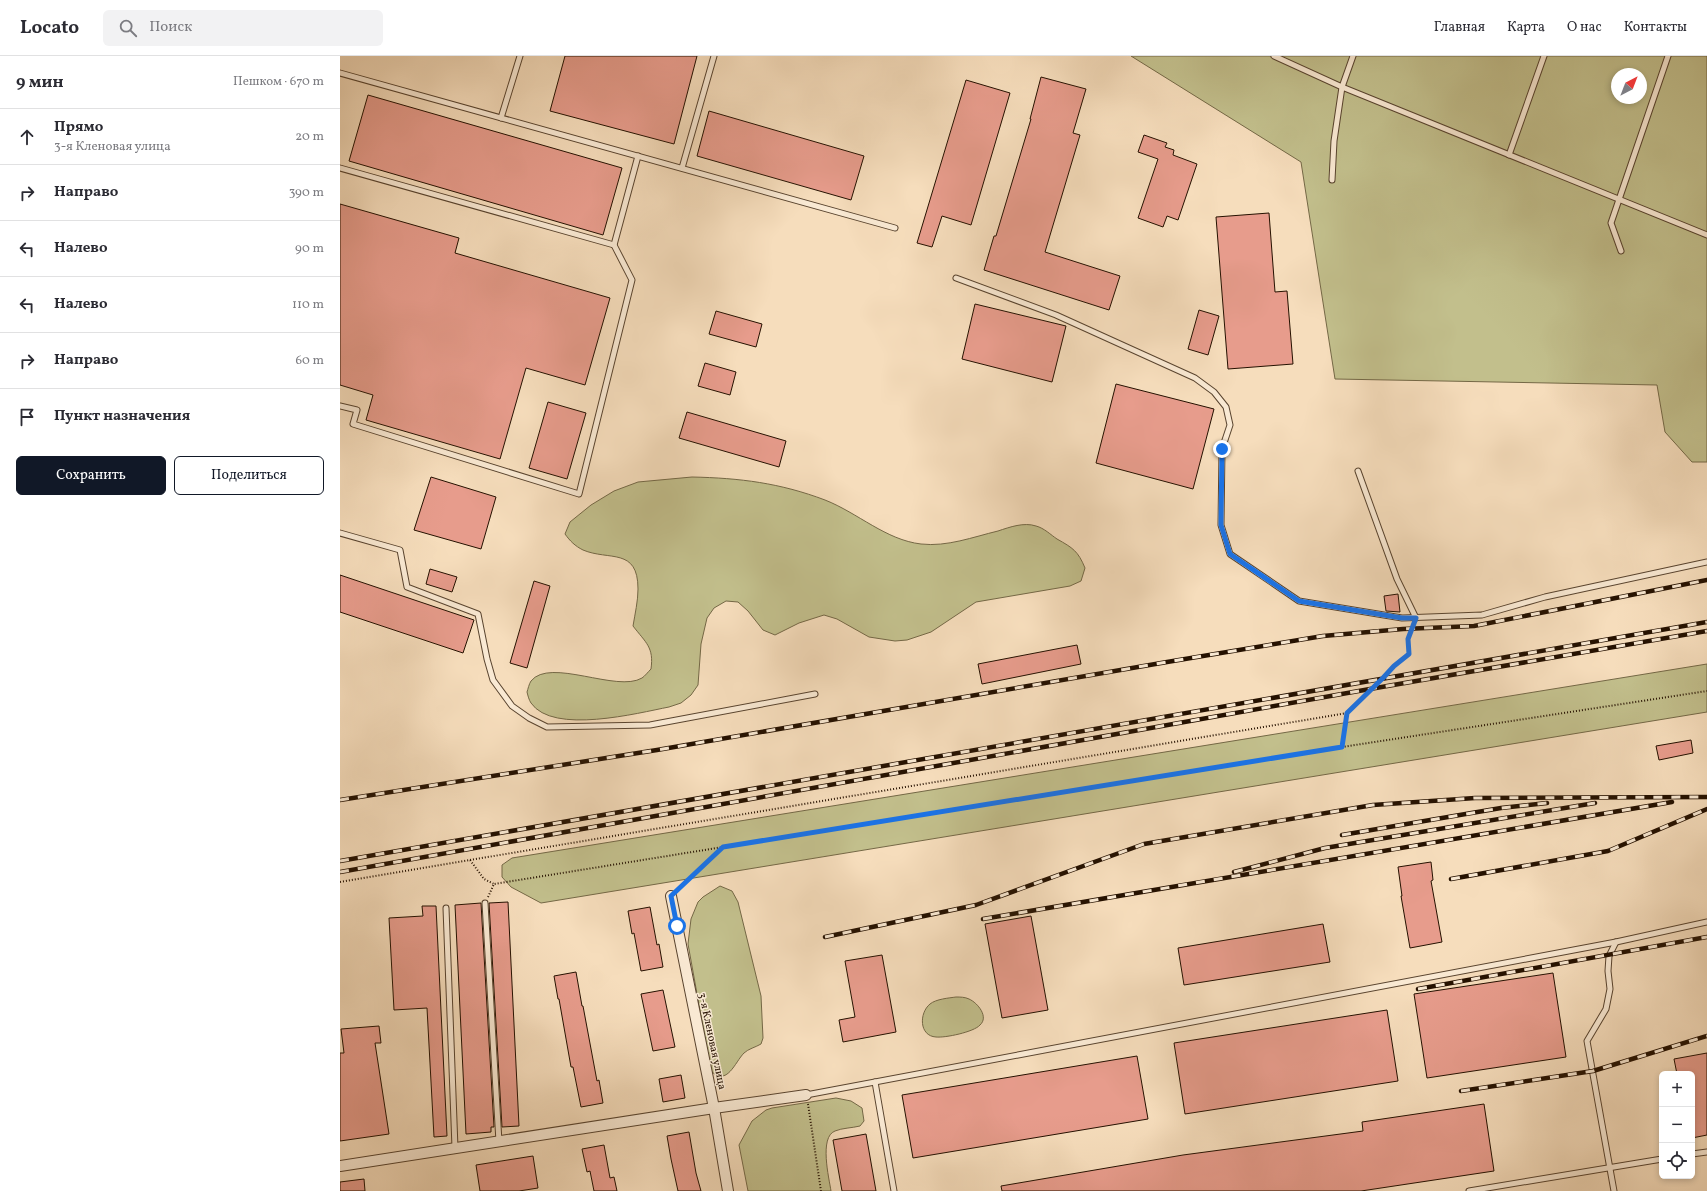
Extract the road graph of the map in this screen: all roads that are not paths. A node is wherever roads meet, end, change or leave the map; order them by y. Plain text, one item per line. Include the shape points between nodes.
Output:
1 (520, 56) edge
2 (714, 56) edge
3 (1274, 56) edge
4 (1353, 56) edge
5 (1544, 56) edge
6 (1668, 56) edge
7 (340, 73) edge
8 (1342, 87) junction
9 (501, 118) junction
10 (1509, 155) junction
11 (638, 156) junction
12 (340, 168) edge
13 (682, 168) junction
14 (1332, 180) dead end
15 (1618, 200) junction
16 (895, 228) dead end
17 (1707, 235) edge
18 (614, 245) junction
19 (1621, 251) dead end
20 (956, 278) dead end
21 (340, 406) edge
22 (1358, 471) dead end
23 (340, 533) edge
24 (1707, 562) edge
25 (1416, 618) junction
26 (815, 694) dead end
27 (671, 896) road end
28 (485, 903) road end
29 (446, 908) dead end
30 (1707, 922) edge
31 (1616, 942) junction
32 (875, 1082) junction
33 (806, 1095) joint
34 (714, 1108) junction
35 (499, 1142) junction
36 (455, 1148) junction
37 (1707, 1152) edge
38 (1695, 1154) edge
39 (1659, 1160) edge
40 (340, 1166) edge
41 (1610, 1168) junction
42 (728, 1191) edge
43 (894, 1191) edge
44 (1469, 1191) edge
45 (1614, 1191) edge

1 - 9 lane
2 - 13 lane
3 - 8 lane
4 - 8 lane
5 - 10 lane
6 - 15 lane
7 - 9 lane
8 - 10 lane
8 - 14 lane via 1334,141
9 - 11 lane
10 - 15 lane
11 - 13 lane
11 - 18 lane
12 - 18 lane
13 - 16 lane
15 - 17 lane
15 - 19 lane via 1611,223
18 - 21 lane via 632,280 579,494 353,424 357,410
20 - 25 lane via 1056,315 1195,378 1214,392 1226,407 1230,425 1222,449 1221,525 1230,554 1299,601 1402,618
22 - 25 lane via 1397,579
23 - 26 lane via 400,550 407,587 478,614 493,680 512,706 547,727 650,725
24 - 25 lane via 1544,597 1482,615
27 - 34 street, 3-я Кленовая улица
28 - 35 lane
29 - 36 lane
30 - 31 lane
31 - 32 lane
31 - 41 lane via 1609,956 1610,989 1606,1009 1587,1041
32 - 33 lane
32 - 43 lane
33 - 34 street
34 - 35 street
34 - 42 street, 3-я Кленовая улица
35 - 36 street
36 - 40 street
37 - 38 lane
39 - 41 lane
41 - 44 lane
41 - 45 lane

